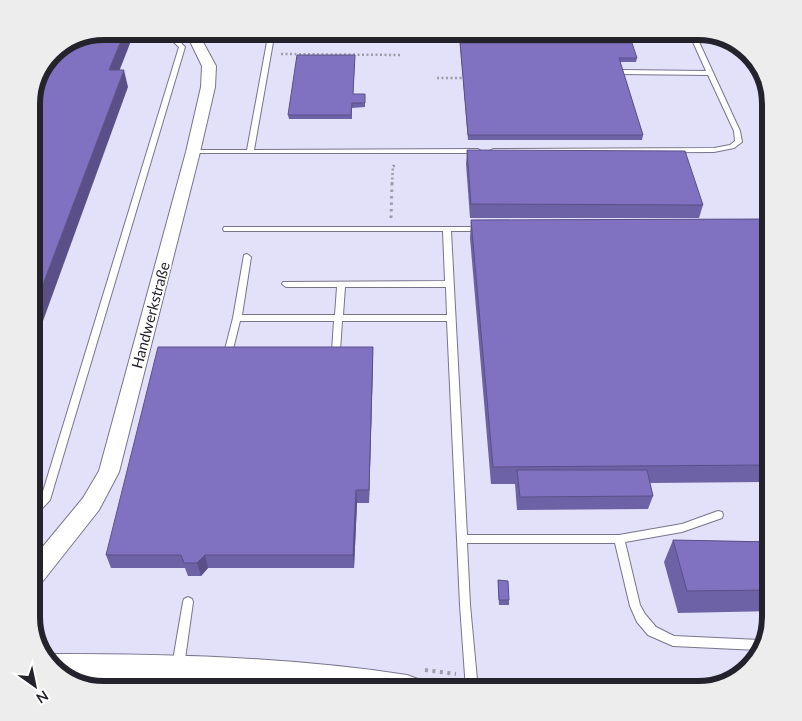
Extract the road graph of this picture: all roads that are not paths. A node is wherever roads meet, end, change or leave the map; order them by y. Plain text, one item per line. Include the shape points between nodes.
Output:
1 (174, 40) edge
2 (196, 40) edge
3 (270, 40) edge
4 (695, 40) edge
5 (621, 72) edge
6 (711, 73) junction
7 (193, 152) junction
8 (250, 152) junction
9 (227, 229) dead end
10 (447, 229) junction
11 (495, 229) edge
12 (247, 257) dead end
13 (286, 284) dead end
14 (341, 284) junction
15 (449, 284) junction
16 (237, 318) junction
17 (338, 318) junction
18 (451, 318) junction
19 (336, 352) edge
20 (226, 361) edge
21 (40, 504) edge
22 (718, 515) dead end
23 (462, 539) junction
24 (619, 539) junction
25 (40, 569) edge
26 (188, 602) dead end
27 (755, 645) edge
28 (67, 669) edge
29 (178, 670) junction
30 (341, 681) edge
31 (471, 681) edge

1 - 21 lane via 182,47 45,500
2 - 7 street, Handwerkstraße via 209,66 209,77
3 - 8 lane
4 - 6 lane
5 - 6 lane
6 - 8 lane via 736,131 739,142 732,147 714,150
7 - 8 lane
7 - 25 street, Handwerkstraße via 109,472 92,504
9 - 10 lane
10 - 11 lane
10 - 15 lane
12 - 16 lane
13 - 14 lane
14 - 15 lane
14 - 17 lane
15 - 18 lane
16 - 17 lane
16 - 20 lane
17 - 18 lane
17 - 19 lane
18 - 23 lane
22 - 24 lane via 682,528
23 - 24 lane
23 - 31 lane
24 - 27 lane via 635,606 652,631 673,641
26 - 29 lane
28 - 29 street
29 - 30 street

